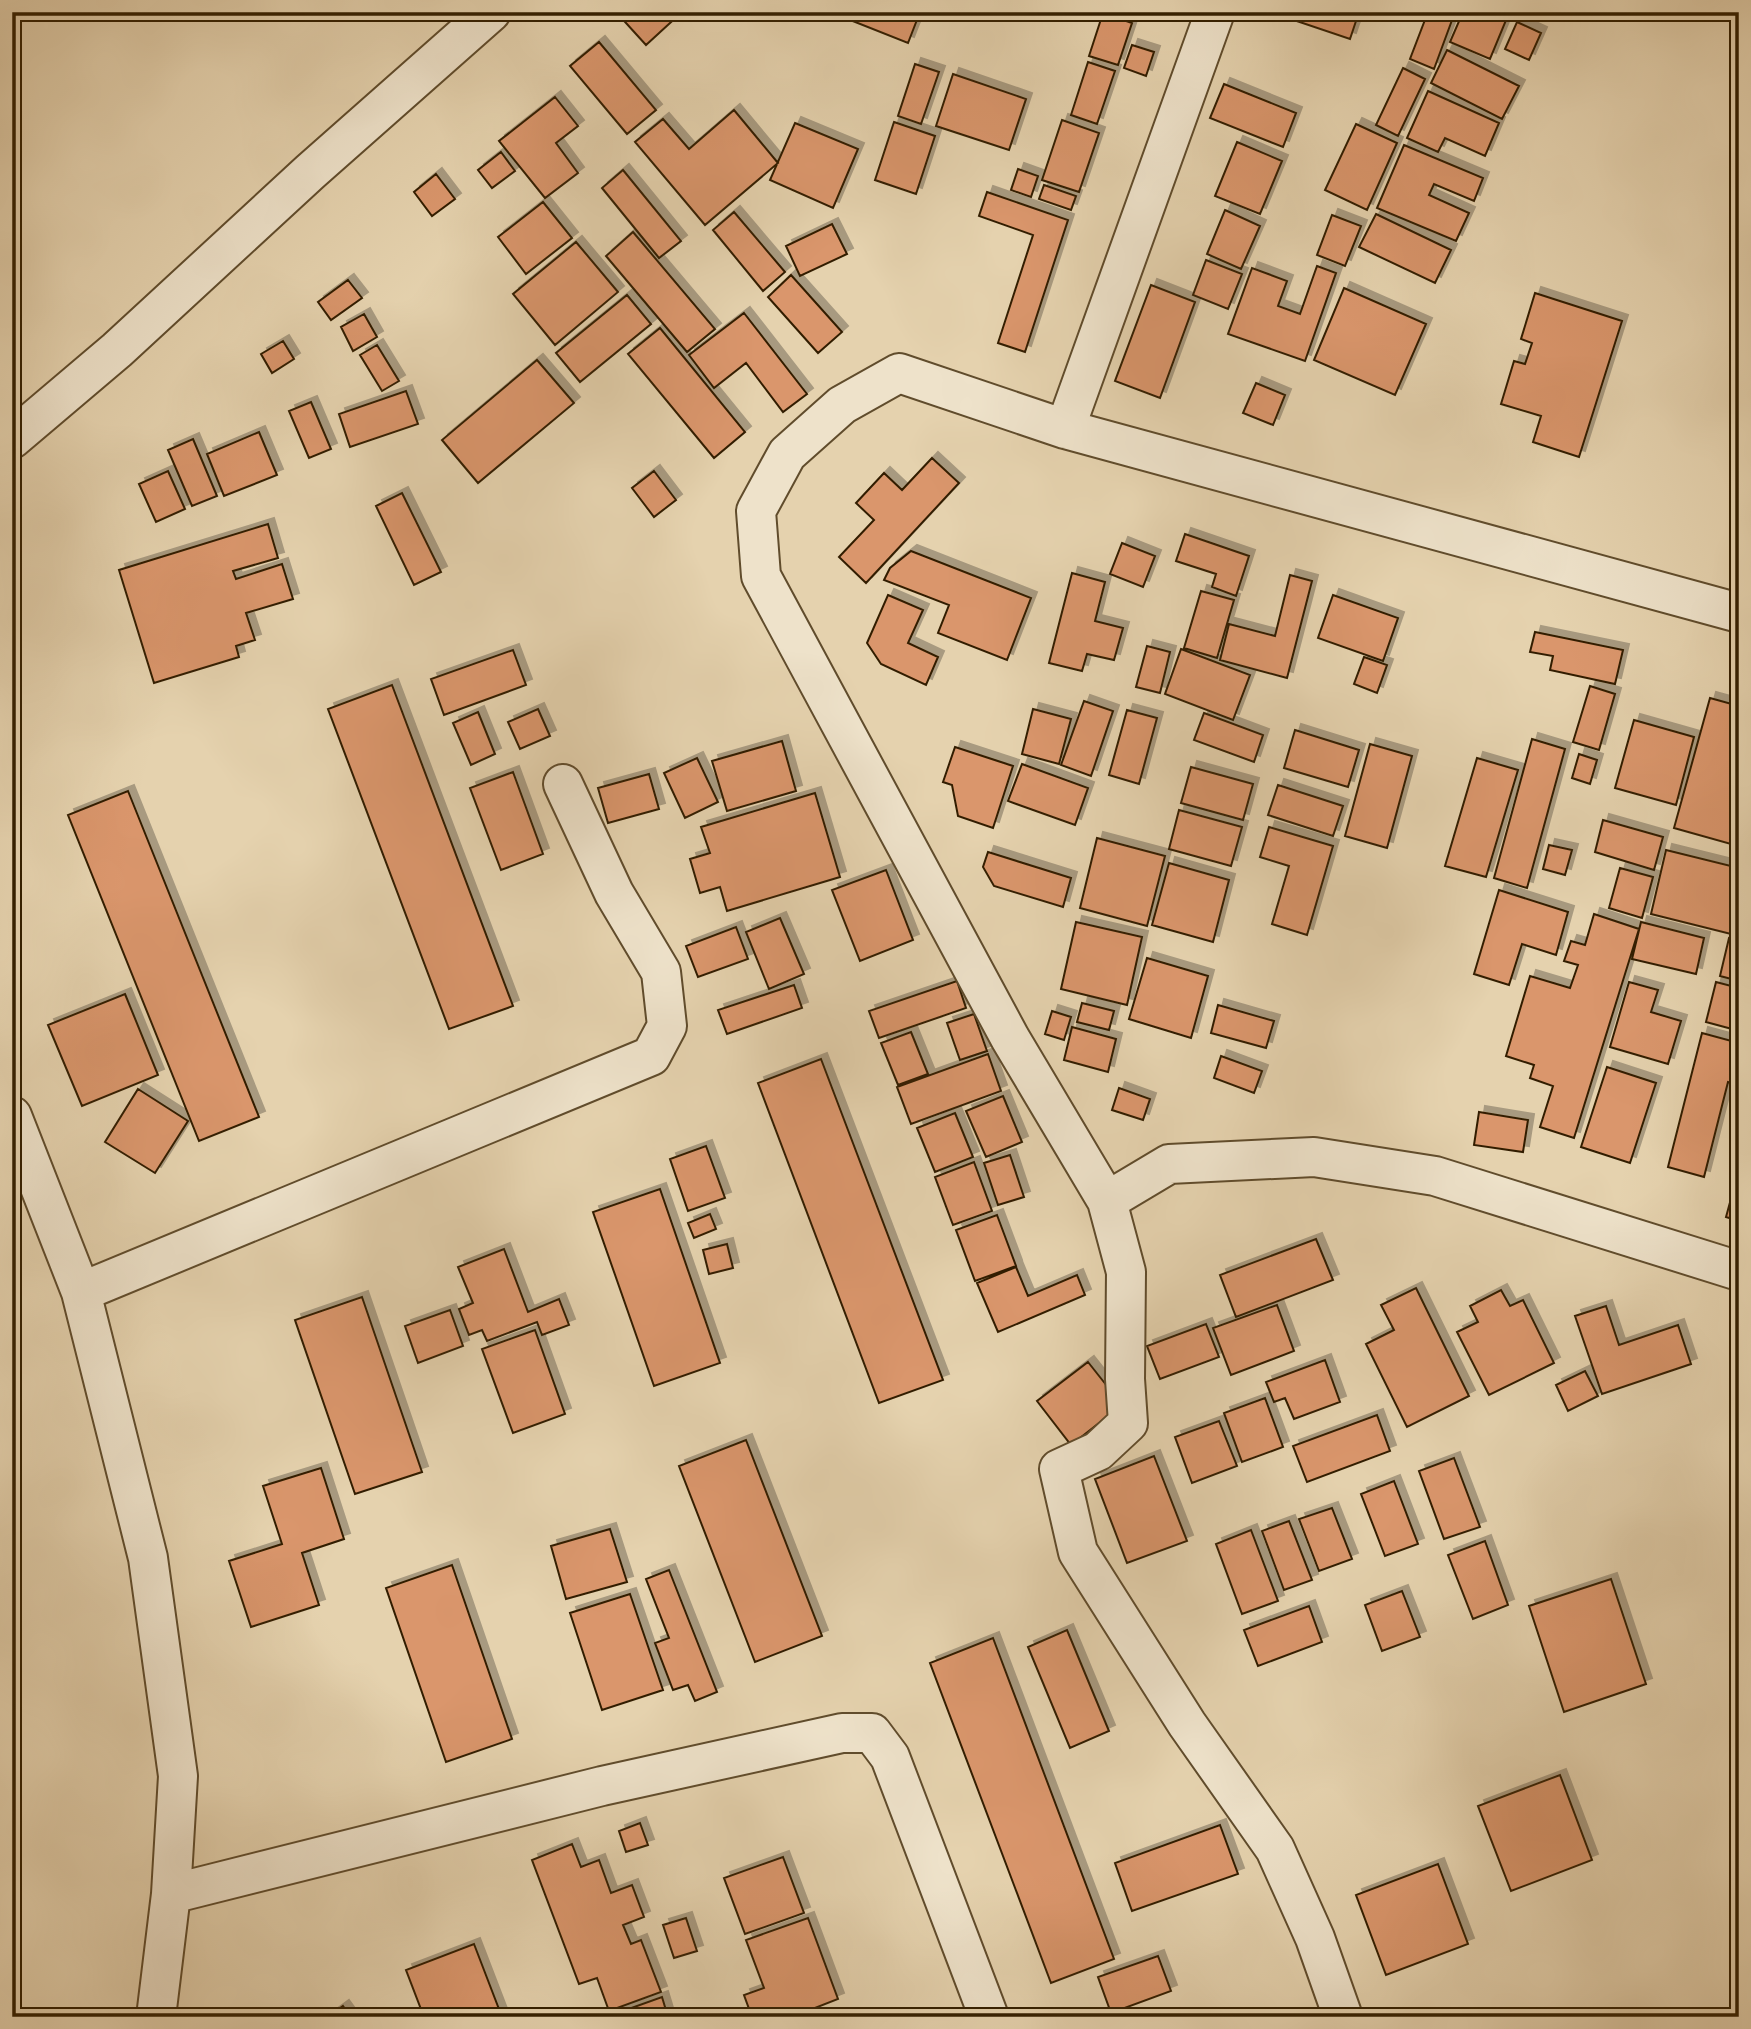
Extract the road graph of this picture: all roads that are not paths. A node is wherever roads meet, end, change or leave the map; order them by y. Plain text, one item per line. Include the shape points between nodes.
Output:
1 (491, 12) edge
2 (1215, 12) edge
3 (1065, 429) junction
4 (12, 439) edge
5 (1739, 613) edge
6 (563, 784) dead end
7 (12, 1116) edge
8 (1107, 1200) junction
9 (1739, 1271) edge
10 (81, 1292) junction
11 (171, 1894) junction
12 (156, 2017) edge
13 (989, 2017) edge
14 (1343, 2017) edge

1 - 4 street
2 - 3 street
3 - 5 street
3 - 8 street via 899,373 842,405 787,454 756,511 761,576 1010,1038
6 - 10 street via 614,893 661,972 667,1026 651,1056
7 - 10 street
8 - 9 street via 1168,1164 1314,1157 1434,1176
8 - 14 street via 1126,1272 1128,1423 1098,1451 1059,1469 1078,1552 1187,1724 1275,1849 1315,1938
10 - 11 street via 148,1558 178,1776
11 - 12 street
11 - 13 street via 602,1786 842,1733 872,1733 890,1757

